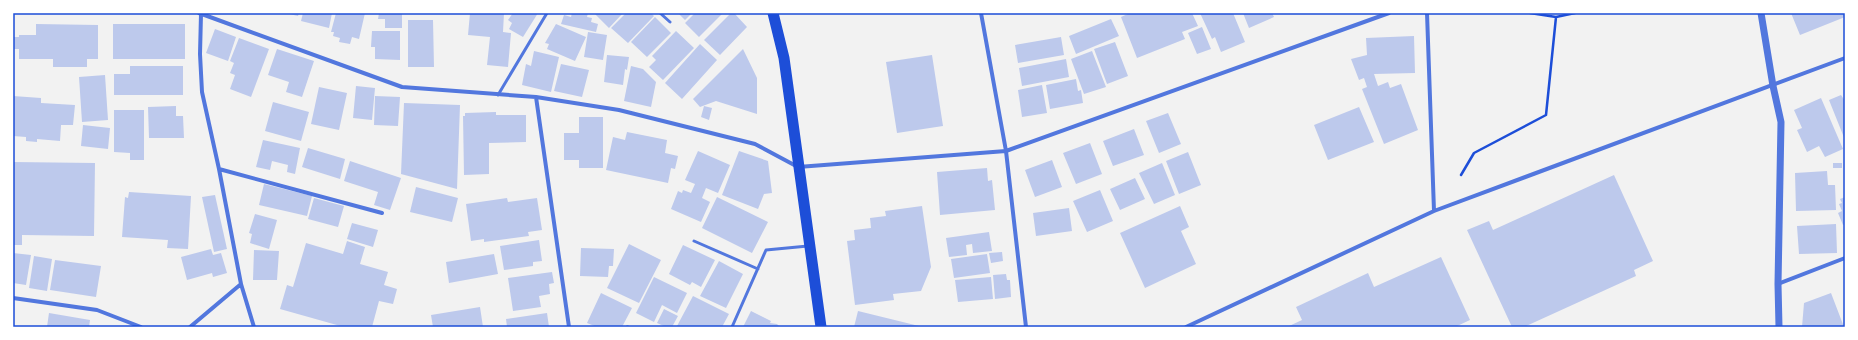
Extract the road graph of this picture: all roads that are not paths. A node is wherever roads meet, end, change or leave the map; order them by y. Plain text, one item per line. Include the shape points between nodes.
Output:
1 (200, 13) edge
2 (547, 13) edge
3 (660, 13) edge
4 (773, 13) edge
5 (981, 13) edge
6 (1389, 13) edge
7 (1427, 13) edge
8 (1761, 13) edge
9 (670, 22) dead end
10 (1845, 58) edge
11 (1773, 86) junction
12 (498, 95) junction
13 (536, 98) junction
14 (1006, 151) junction
15 (798, 167) junction
16 (219, 169) junction
17 (1434, 211) junction
18 (382, 213) dead end
19 (694, 241) dead end
20 (809, 246) junction
21 (1845, 258) edge
22 (758, 269) junction
23 (241, 284) junction
24 (1778, 284) junction
25 (13, 298) edge
26 (141, 327) edge
27 (190, 327) edge
28 (254, 327) edge
29 (569, 327) edge
30 (732, 327) edge
31 (820, 327) edge
32 (1026, 327) edge
33 (1186, 327) edge
34 (1779, 327) edge

1 - 12 street via 402,87
1 - 16 street via 202,92
2 - 12 lane
3 - 9 lane
4 - 15 highway via 784,58
5 - 14 street
6 - 14 street
7 - 17 street
8 - 11 street
10 - 11 street
11 - 17 street
11 - 24 street via 1782,122
12 - 13 street
13 - 15 street via 619,110 756,144
13 - 29 street
14 - 15 street
14 - 32 street
15 - 20 highway
16 - 18 street
16 - 23 street
17 - 33 street
19 - 22 lane
20 - 22 lane via 766,250
20 - 31 highway
21 - 24 street
22 - 30 lane
23 - 27 street
23 - 28 street
24 - 34 street
25 - 26 street via 97,310

